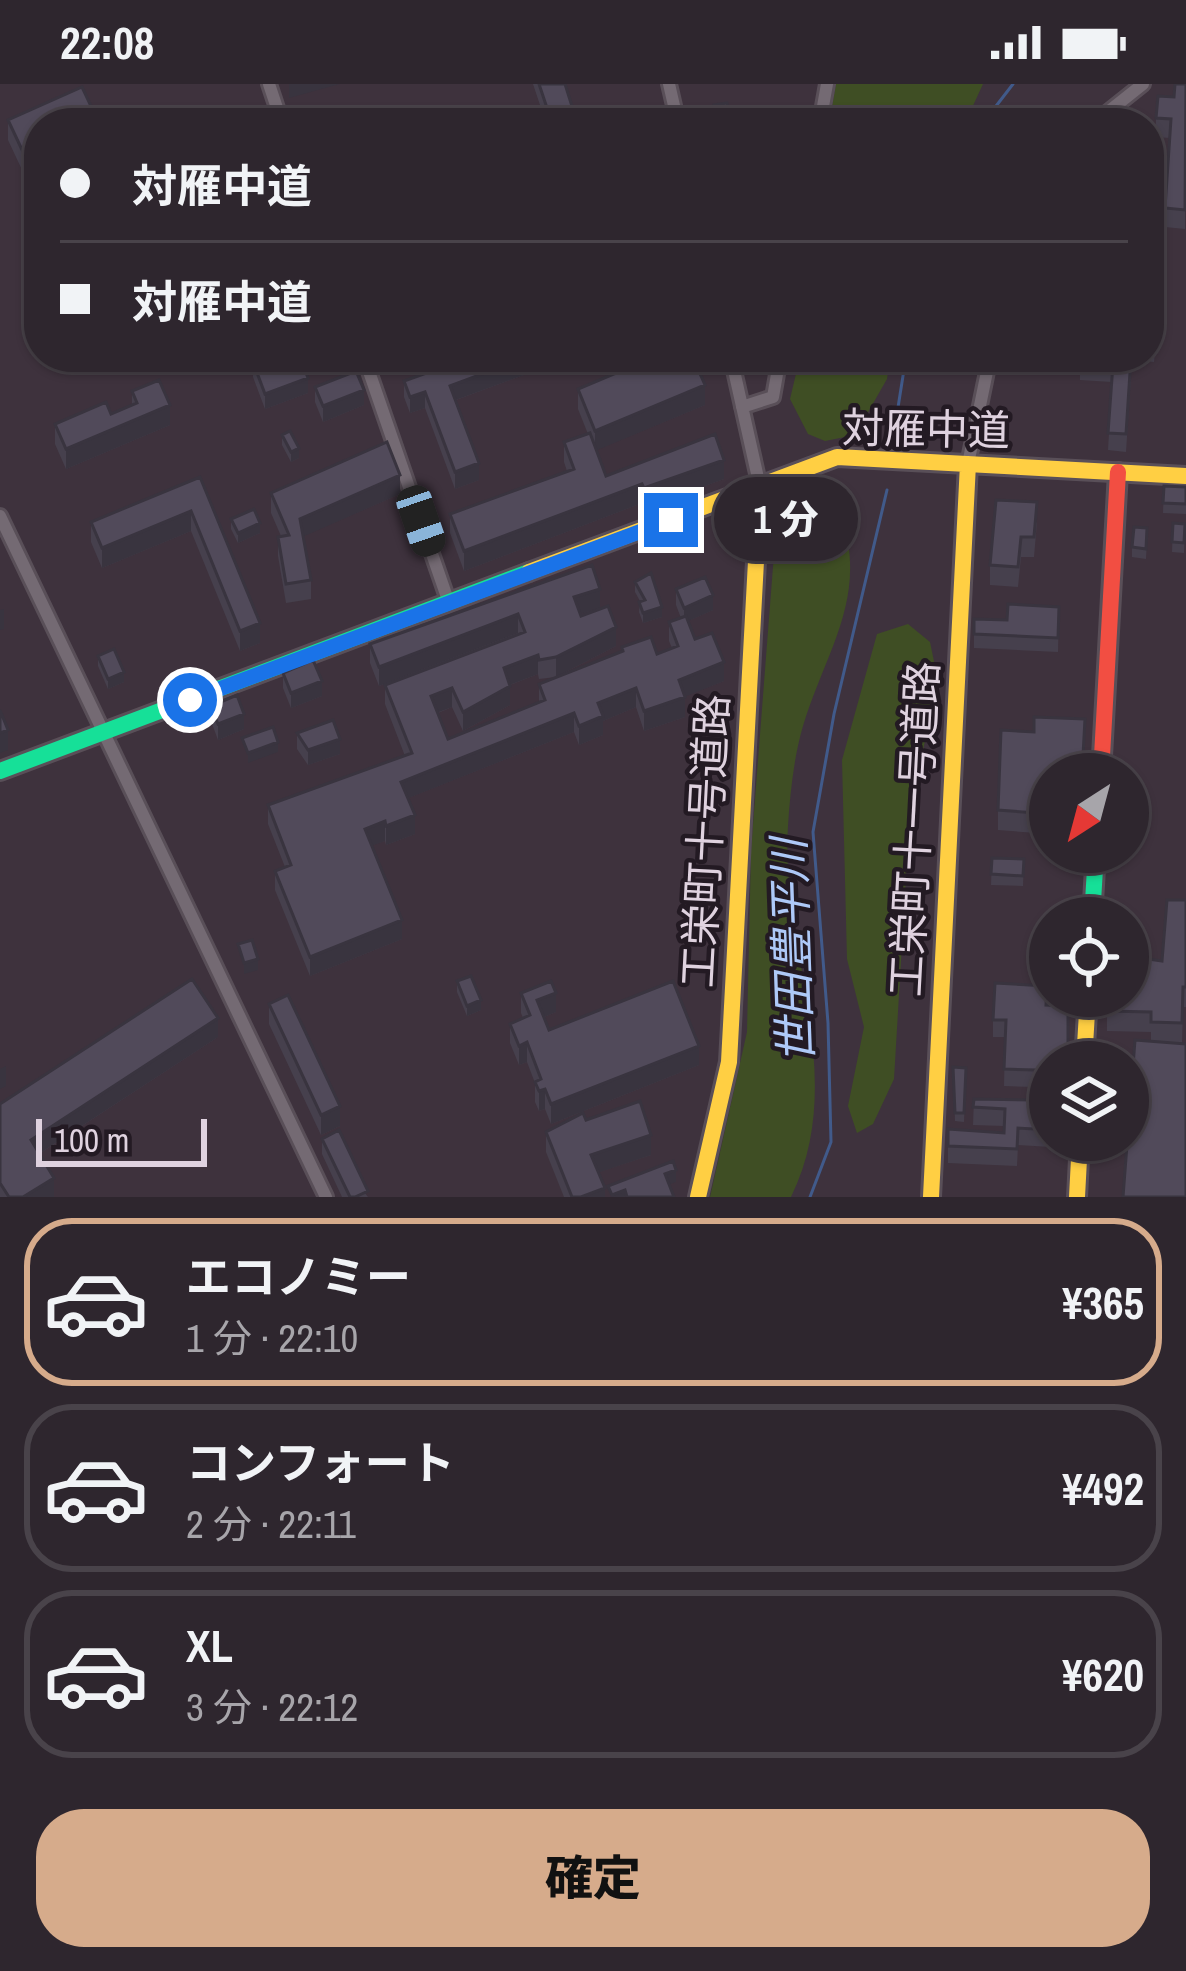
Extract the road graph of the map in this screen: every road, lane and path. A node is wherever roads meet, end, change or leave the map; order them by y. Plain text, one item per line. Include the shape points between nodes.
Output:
1 (1143, 84) edge
2 (1113, 108) edge
3 (369, 372) edge
4 (734, 372) edge
5 (777, 372) edge
6 (987, 372) edge
7 (742, 407) junction
8 (968, 464) junction
9 (1118, 472) junction
10 (1186, 476) edge
11 (760, 487) junction
12 (0, 516) edge
13 (449, 603) junction
14 (103, 733) junction
15 (1101, 753) edge
16 (0, 772) edge
17 (1079, 1161) edge
18 (326, 1197) edge
19 (698, 1197) edge
20 (931, 1197) edge
21 (1077, 1197) edge

1 - 2 street
3 - 13 street
4 - 7 street
5 - 7 street via 773,398
6 - 8 street
7 - 11 street
8 - 9 street, 対雁中道
8 - 11 street, 対雁中道 via 837,457
8 - 20 street, 工栄町十一号道路
9 - 10 street, 対雁中道
9 - 15 street
11 - 13 street, 対雁中道
11 - 19 street, 工栄町十号道路 via 729,1062
12 - 14 street
13 - 14 street, 対雁中道
14 - 16 street, 対雁中道
14 - 18 street
17 - 21 street

